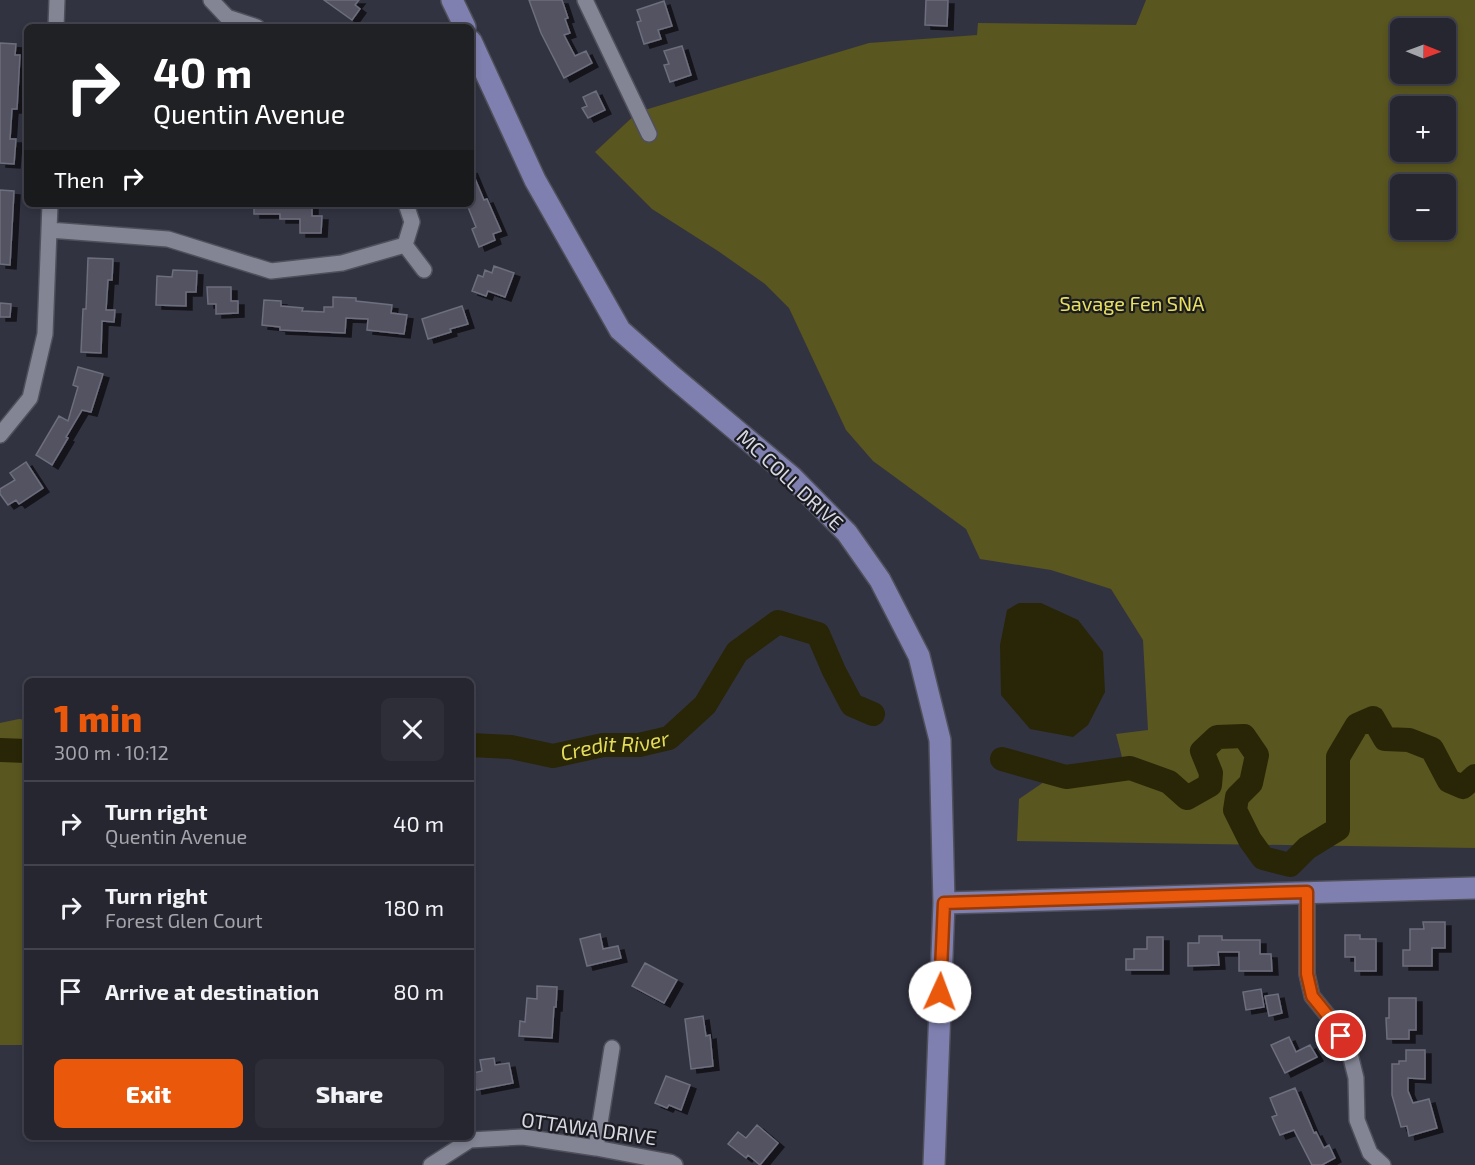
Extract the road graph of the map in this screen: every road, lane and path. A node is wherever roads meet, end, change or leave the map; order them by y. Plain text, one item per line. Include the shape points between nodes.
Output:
1 (57, 0) edge
2 (212, 0) edge
3 (452, 0) edge
4 (585, 0) edge
5 (56, 24) edge
6 (249, 24) edge
7 (464, 24) edge
8 (474, 48) edge
9 (649, 134) dead end
10 (50, 207) edge
11 (407, 207) edge
12 (49, 230) junction
13 (405, 245) junction
14 (424, 270) dead end
15 (0, 435) edge
16 (1475, 888) edge
17 (1307, 892) junction
18 (944, 903) junction
19 (612, 1048) dead end
20 (470, 1140) edge
21 (474, 1140) edge
22 (596, 1148) junction
23 (431, 1165) edge
24 (675, 1165) edge
25 (934, 1165) edge
26 (1383, 1165) edge

1 - 5 street
2 - 6 street via 227,17
3 - 7 main road
4 - 9 street
8 - 18 main road, MC COLL DRIVE via 535,180 620,330 792,477 848,533 880,580 920,656 940,740
10 - 12 street
11 - 13 street via 412,222
12 - 13 street via 168,239 271,271 342,263
12 - 15 street via 45,334 30,398
13 - 14 street
16 - 17 main road
17 - 18 main road
17 - 26 street via 1307,974 1312,996 1349,1050 1356,1078 1357,1120 1370,1153
18 - 25 main road, MC COLL DRIVE
19 - 22 street
20 - 23 street, OTTAWA DRIVE
21 - 22 street, OTTAWA DRIVE via 523,1137
22 - 24 street, OTTAWA DRIVE

